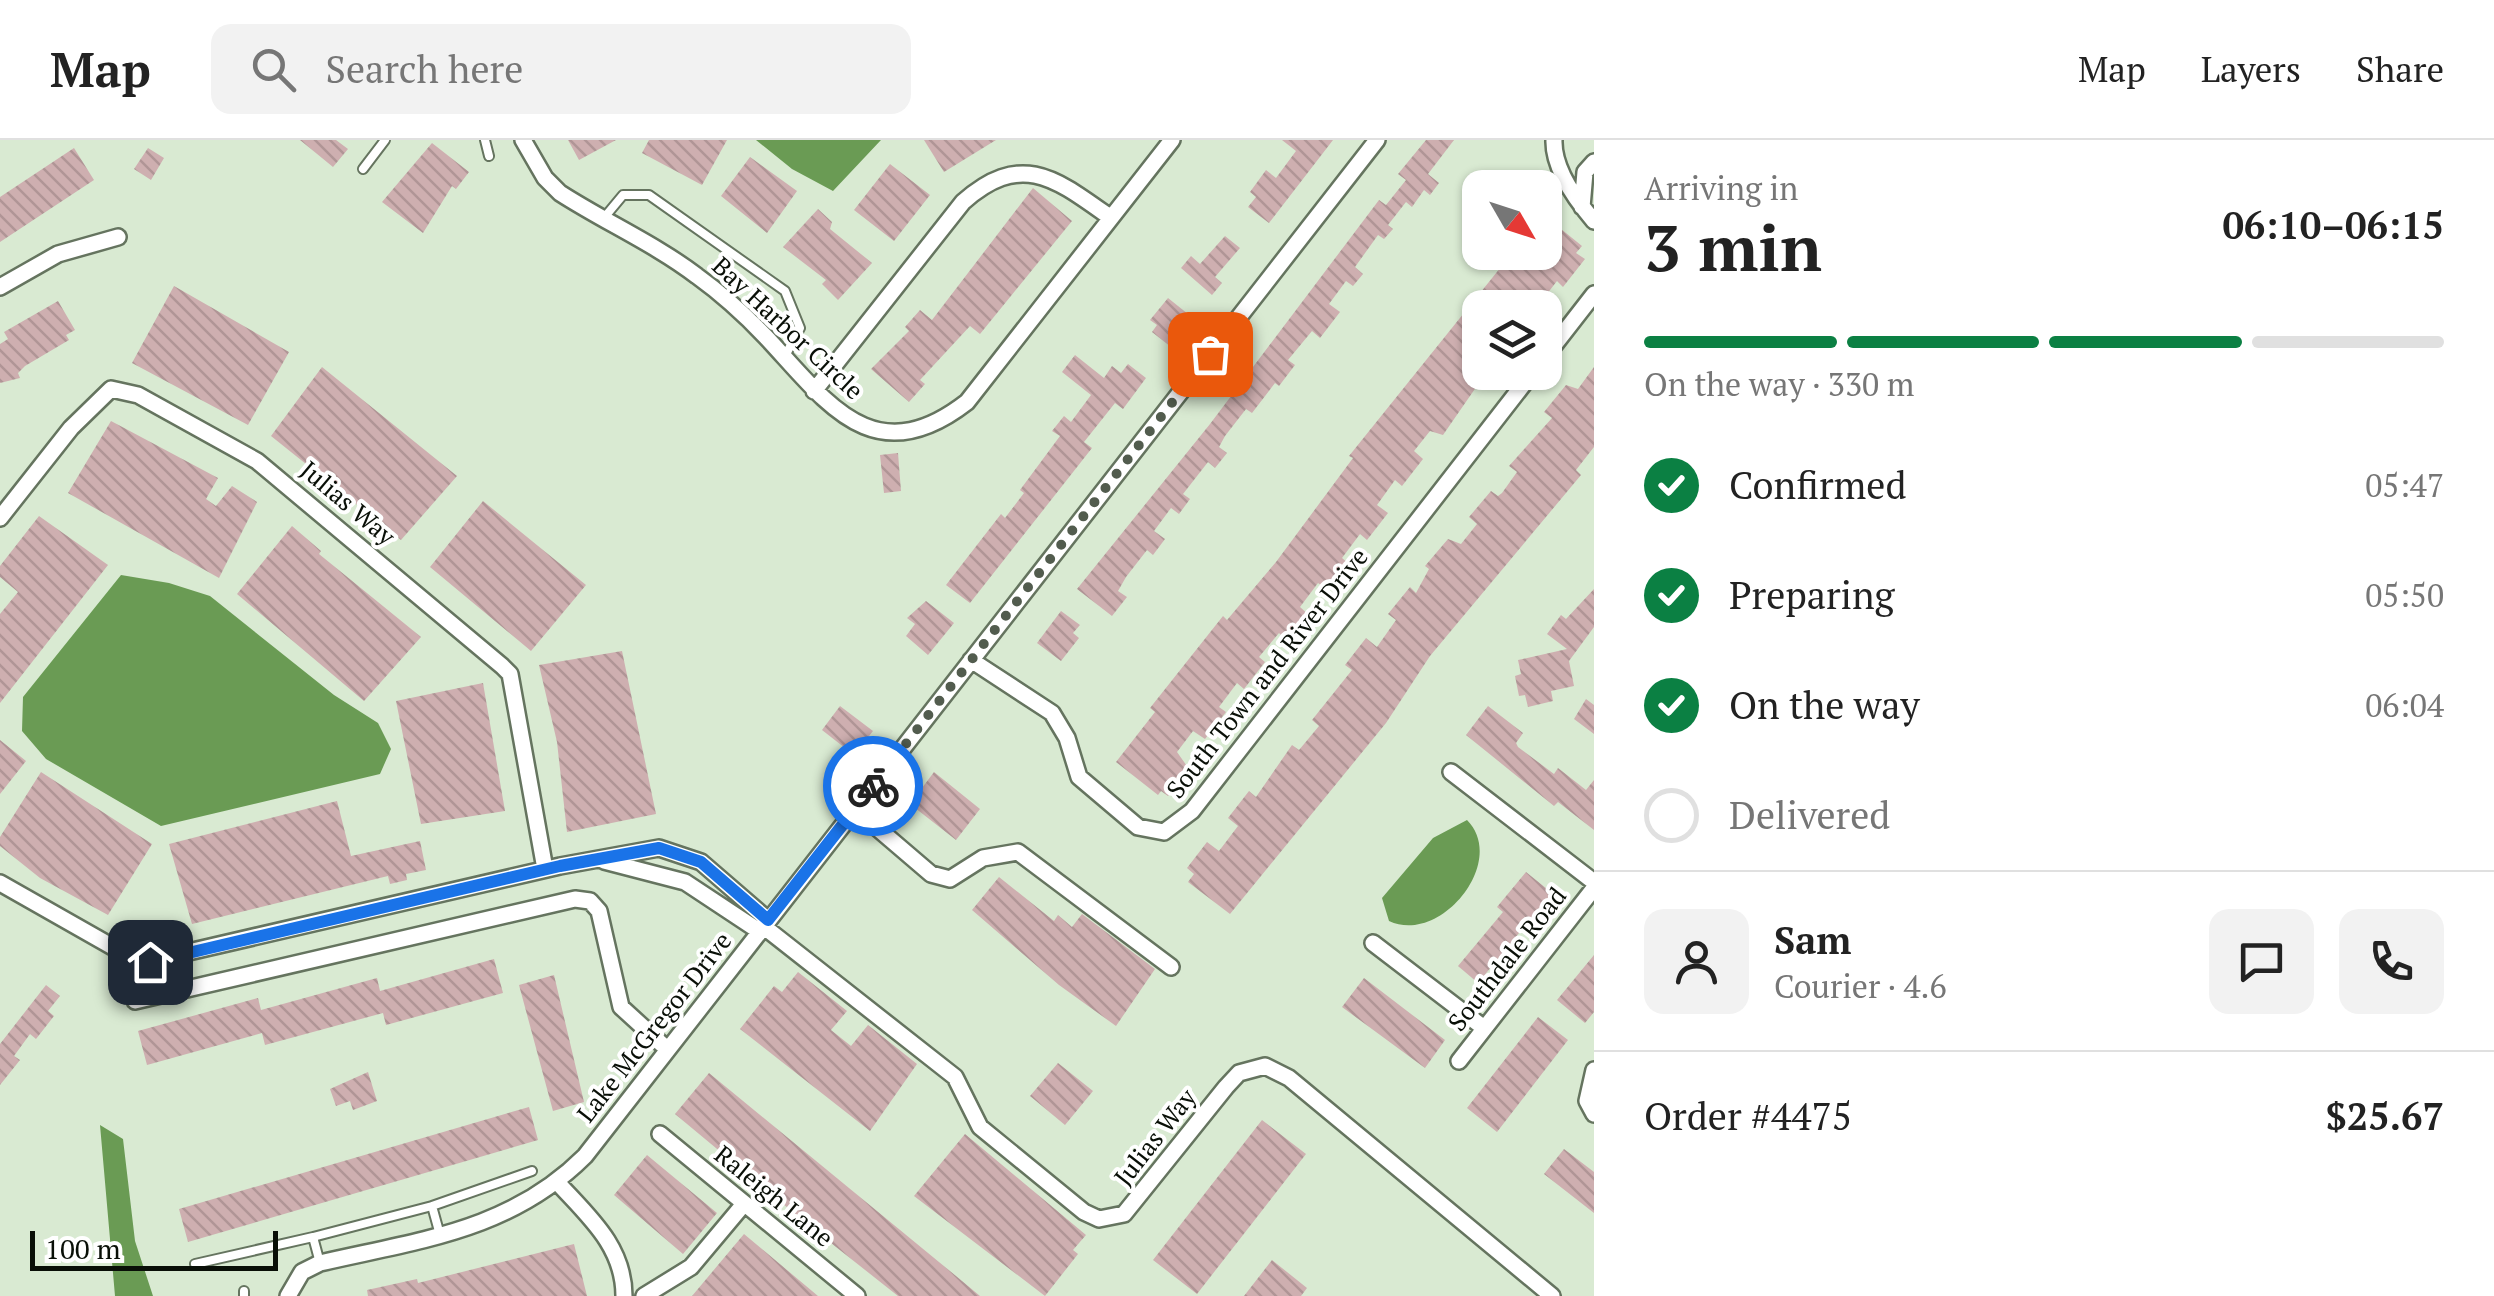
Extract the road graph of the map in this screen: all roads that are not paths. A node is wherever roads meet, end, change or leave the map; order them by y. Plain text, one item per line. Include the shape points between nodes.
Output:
1 (385, 140) edge
2 (484, 140) edge
3 (523, 140) edge
4 (1172, 140) edge
5 (1377, 140) edge
6 (1554, 140) edge
7 (489, 156) dead end
8 (1594, 162) edge
9 (363, 169) dead end
10 (1582, 207) junction
11 (1111, 218) junction
12 (603, 219) junction
13 (1594, 221) edge
14 (118, 237) dead end
15 (0, 287) edge
16 (1594, 294) edge
17 (1562, 335) edge
18 (784, 358) junction
19 (1519, 390) edge
20 (814, 391) junction
21 (0, 518) edge
22 (971, 660) junction
23 (1451, 772) dead end
24 (855, 809) junction
25 (595, 860) junction
26 (545, 869) junction
27 (0, 883) edge
28 (1594, 885) edge
29 (764, 926) junction
30 (1373, 942) dead end
31 (1171, 967) dead end
32 (135, 1001) dead end
33 (1484, 1028) junction
34 (667, 1049) junction
35 (1459, 1061) dead end
36 (1594, 1070) edge
37 (1594, 1114) edge
38 (660, 1134) dead end
39 (532, 1170) dead end
40 (556, 1182) junction
41 (432, 1206) junction
42 (743, 1206) junction
43 (440, 1235) junction
44 (313, 1237) junction
45 (320, 1263) junction
46 (195, 1264) dead end
47 (288, 1296) edge
48 (624, 1296) edge
49 (644, 1296) edge
50 (857, 1296) edge
51 (1552, 1296) edge

1 - 9 lane
2 - 7 lane
3 - 12 street, Bay Harbor Circle via 545,178
4 - 11 street, Bay Harbor Circle
5 - 22 street, Lake McGregor Drive
6 - 10 street
8 - 10 street via 1586,172
10 - 13 street
11 - 20 street, Bay Harbor Circle via 981,385 950,415 911,429 870,428 842,417
11 - 20 street via 1058,180 1005,174 982,185
12 - 18 street, Bay Harbor Circle via 696,275
12 - 18 lane via 623,195 649,195 785,291 800,328
14 - 15 street via 58,254
16 - 17 street
18 - 20 street, Bay Harbor Circle
19 - 22 street, South Town and River Drive via 1173,828 1145,830 1101,796 1079,776 1052,713
21 - 26 street, Julias Way via 111,389 138,395 257,461 510,674
22 - 24 street, Lake McGregor Drive
23 - 28 street
24 - 29 street, Lake McGregor Drive
24 - 31 street via 931,874 950,879 983,858 1018,852
25 - 26 street, Julias Way
25 - 29 street, Julias Way via 685,882
25 - 29 street, Julias Way via 659,848 685,854 716,872
26 - 27 street, Julias Way via 141,964
28 - 33 street, Southdale Road
29 - 34 street, Lake McGregor Drive
29 - 51 street, Julias Way via 954,1077 980,1126 1084,1212 1099,1219 1124,1214 1226,1087 1252,1066 1265,1066 1289,1078
30 - 33 street
32 - 34 street via 576,899 598,911 620,1008
33 - 35 street, Southdale Road
34 - 40 street, Lake McGregor Drive via 598,1140
36 - 37 street via 1587,1102
38 - 42 street, Raleigh Lane
39 - 41 lane
40 - 43 street, Lake McGregor Drive via 508,1214
40 - 48 street via 614,1249
41 - 43 lane
41 - 44 lane
42 - 49 street via 691,1266
42 - 50 street, Raleigh Lane
43 - 45 street, Lake McGregor Drive
44 - 45 lane
44 - 46 lane
45 - 47 street via 302,1272

